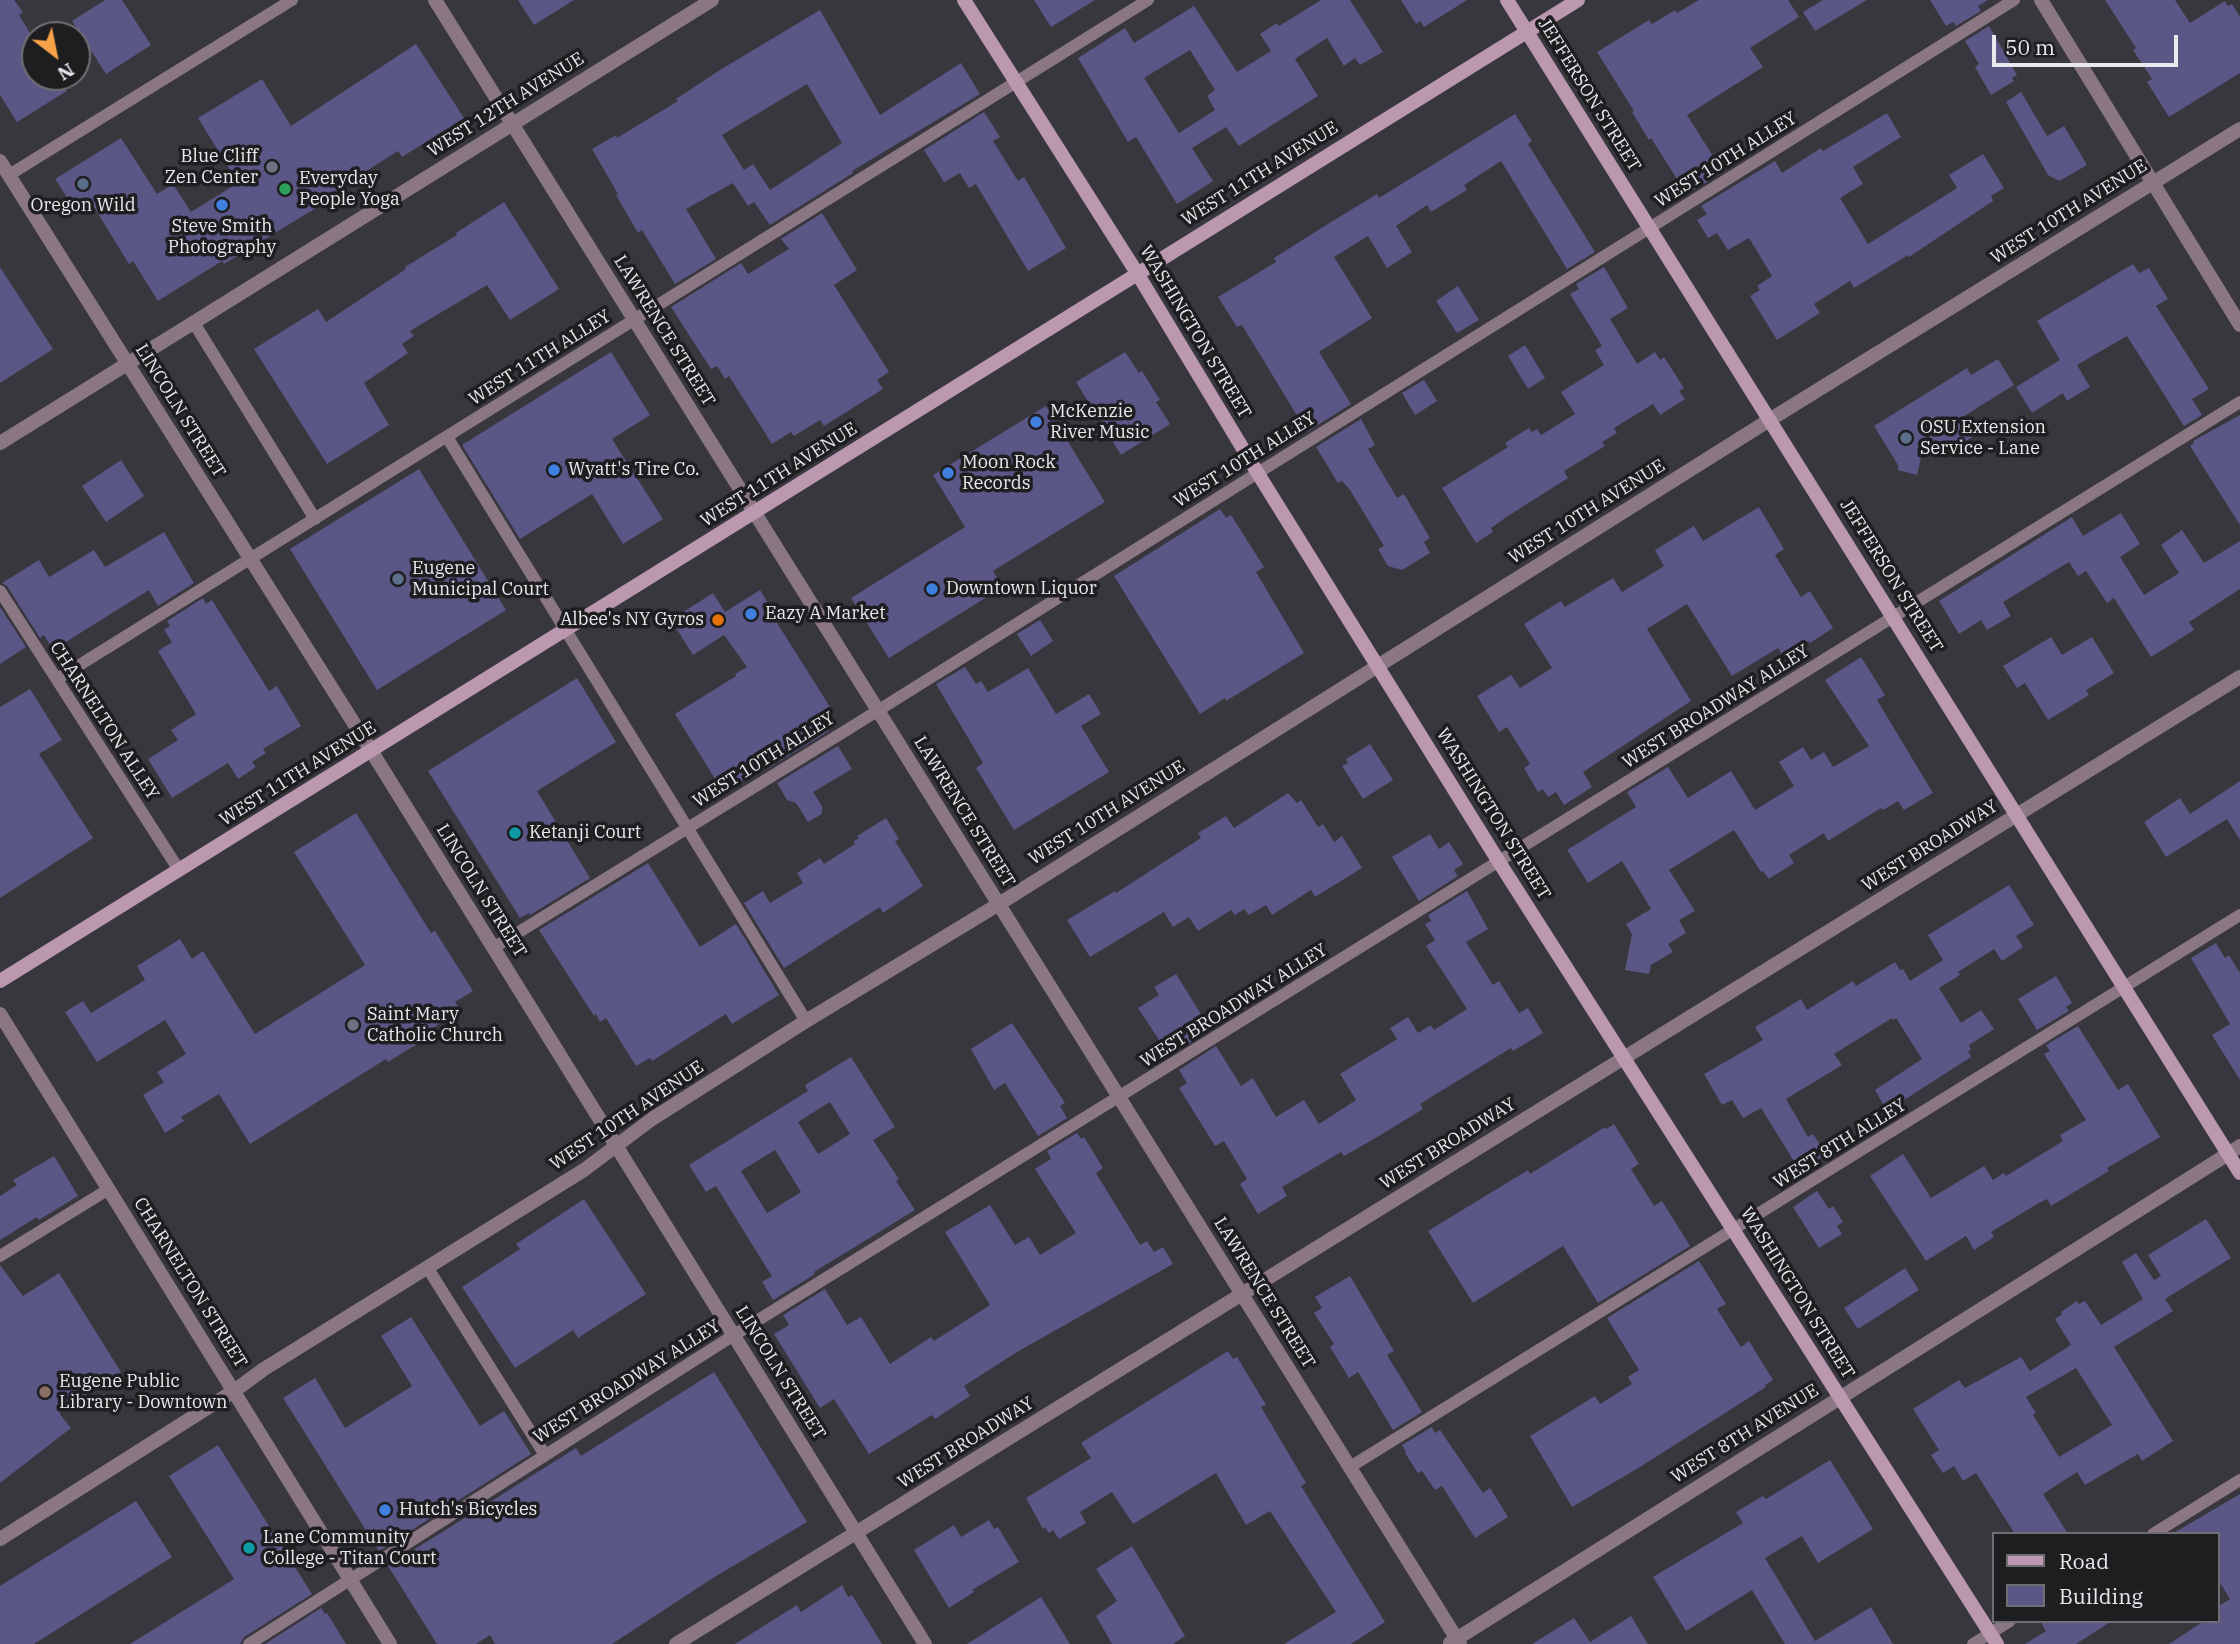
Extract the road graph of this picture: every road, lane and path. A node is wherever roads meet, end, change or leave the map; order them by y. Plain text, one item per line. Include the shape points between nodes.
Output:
1 (292, 0) edge
2 (435, 0) edge
3 (712, 0) edge
4 (964, 0) edge
5 (1148, 0) edge
6 (1507, 0) edge
7 (1578, 0) edge
8 (2014, 0) edge
9 (2041, 0) edge
10 (1526, 32) junction
11 (1016, 83) junction
12 (512, 124) junction
13 (2240, 129) edge
14 (0, 161) edge
15 (9, 175) junction
16 (2153, 183) junction
17 (1650, 228) junction
18 (1137, 273) junction
19 (635, 320) junction
20 (194, 323) junction
21 (2240, 324) edge
22 (127, 364) junction
23 (2240, 402) edge
24 (1771, 419) junction
25 (447, 437) junction
26 (0, 443) edge
27 (1257, 472) junction
28 (754, 512) junction
29 (315, 519) junction
30 (251, 559) junction
31 (0, 591) edge
32 (1894, 617) junction
33 (566, 630) junction
34 (1378, 666) junction
35 (2240, 677) edge
36 (57, 680) junction
37 (878, 711) junction
38 (372, 752) junction
39 (2016, 816) junction
40 (688, 828) junction
41 (1499, 862) junction
42 (178, 870) junction
43 (999, 904) junction
44 (2240, 915) edge
45 (493, 948) junction
46 (0, 981) edge
47 (2124, 987) junction
48 (0, 1014) edge
49 (806, 1021) junction
50 (1625, 1058) junction
51 (1120, 1098) junction
52 (616, 1146) junction
53 (2234, 1150) edge
54 (2240, 1174) edge
55 (108, 1189) junction
56 (1734, 1230) junction
57 (0, 1256) edge
58 (427, 1268) junction
59 (1243, 1294) junction
60 (734, 1335) junction
61 (234, 1391) junction
62 (1840, 1397) junction
63 (545, 1454) junction
64 (1350, 1467) junction
65 (2240, 1480) edge
66 (2157, 1532) edge
67 (856, 1533) junction
68 (0, 1539) edge
69 (351, 1580) junction
70 (2008, 1623) edge
71 (1993, 1639) edge
72 (1456, 1642) edge
73 (249, 1644) edge
74 (390, 1644) edge
75 (676, 1644) edge
76 (925, 1644) edge
77 (1973, 1644) edge

1 - 15 lane
2 - 12 street, LAWRENCE STREET
3 - 12 street, WEST 12TH AVENUE
4 - 11 main road, WASHINGTON STREET
5 - 11 lane, WEST 11TH ALLEY
6 - 10 main road, JEFFERSON STREET
7 - 10 main road, WEST 11TH AVENUE
8 - 17 lane, WEST 10TH ALLEY
9 - 16 street
10 - 17 main road, JEFFERSON STREET
10 - 18 main road, WEST 11TH AVENUE
11 - 18 main road, WASHINGTON STREET
11 - 19 lane, WEST 11TH ALLEY
12 - 19 street, LAWRENCE STREET
12 - 20 street, WEST 12TH AVENUE
13 - 16 street, WEST 10TH AVENUE
14 - 15 street, LINCOLN STREET
15 - 22 street, LINCOLN STREET
16 - 21 street
16 - 24 street, WEST 10TH AVENUE
17 - 24 main road, JEFFERSON STREET
17 - 27 lane, WEST 10TH ALLEY
18 - 27 main road, WASHINGTON STREET
18 - 28 main road, WEST 11TH AVENUE
19 - 25 lane, WEST 11TH ALLEY
19 - 28 street, LAWRENCE STREET
20 - 22 street, WEST 12TH AVENUE
20 - 29 lane
22 - 26 street, WEST 12TH AVENUE
22 - 30 street, LINCOLN STREET
23 - 32 lane, WEST BROADWAY ALLEY
24 - 32 main road, JEFFERSON STREET
24 - 34 street, WEST 10TH AVENUE
25 - 29 lane, WEST 11TH ALLEY
25 - 33 lane
27 - 34 main road, WASHINGTON STREET
27 - 37 lane, WEST 10TH ALLEY
28 - 33 main road, WEST 11TH AVENUE
28 - 37 street, LAWRENCE STREET
29 - 30 lane, WEST 11TH ALLEY
30 - 36 lane, WEST 11TH ALLEY
30 - 38 street, LINCOLN STREET
31 - 36 lane, CHARNELTON ALLEY
32 - 39 main road, JEFFERSON STREET
32 - 41 lane, WEST BROADWAY ALLEY
33 - 38 main road, WEST 11TH AVENUE
33 - 40 lane
34 - 41 main road, WASHINGTON STREET
34 - 43 street, WEST 10TH AVENUE
35 - 39 street, WEST BROADWAY
36 - 42 lane, CHARNELTON ALLEY
37 - 40 lane, WEST 10TH ALLEY
37 - 43 street, LAWRENCE STREET
38 - 42 main road, WEST 11TH AVENUE
38 - 45 street, LINCOLN STREET
39 - 47 main road, JEFFERSON STREET
39 - 50 street, WEST BROADWAY
40 - 45 lane, WEST 10TH ALLEY
40 - 49 lane
41 - 50 main road, WASHINGTON STREET
41 - 51 lane, WEST BROADWAY ALLEY
42 - 46 main road, WEST 11TH AVENUE
43 - 49 street, WEST 10TH AVENUE
43 - 51 street, LAWRENCE STREET
44 - 47 lane, WEST 8TH ALLEY
45 - 52 street, LINCOLN STREET
47 - 53 main road, JEFFERSON STREET
47 - 56 lane, WEST 8TH ALLEY
48 - 55 street, CHARNELTON STREET
49 - 52 street, WEST 10TH AVENUE
50 - 56 main road, WASHINGTON STREET
50 - 59 street, WEST BROADWAY
51 - 59 street, LAWRENCE STREET
51 - 60 lane, WEST BROADWAY ALLEY
52 - 58 street, WEST 10TH AVENUE
52 - 60 street, LINCOLN STREET
53 - 54 main road, JEFFERSON STREET
53 - 62 street, WEST 8TH AVENUE
55 - 57 lane
55 - 61 street, CHARNELTON STREET
56 - 62 main road, WASHINGTON STREET
56 - 64 lane, WEST 8TH ALLEY
58 - 61 street, WEST 10TH AVENUE
58 - 63 lane
59 - 64 street, LAWRENCE STREET
59 - 67 street, WEST BROADWAY
60 - 63 lane, WEST BROADWAY ALLEY
60 - 67 street, LINCOLN STREET
61 - 68 street, WEST 10TH AVENUE
61 - 69 street, CHARNELTON STREET
62 - 71 main road, WASHINGTON STREET
62 - 72 street, WEST 8TH AVENUE
63 - 69 lane, WEST BROADWAY ALLEY
64 - 72 street, LAWRENCE STREET
65 - 66 lane via 2202,1509
67 - 75 street, WEST BROADWAY
67 - 76 street, LINCOLN STREET
69 - 73 lane, WEST BROADWAY ALLEY
69 - 74 street, CHARNELTON STREET
70 - 71 lane
71 - 77 lane

